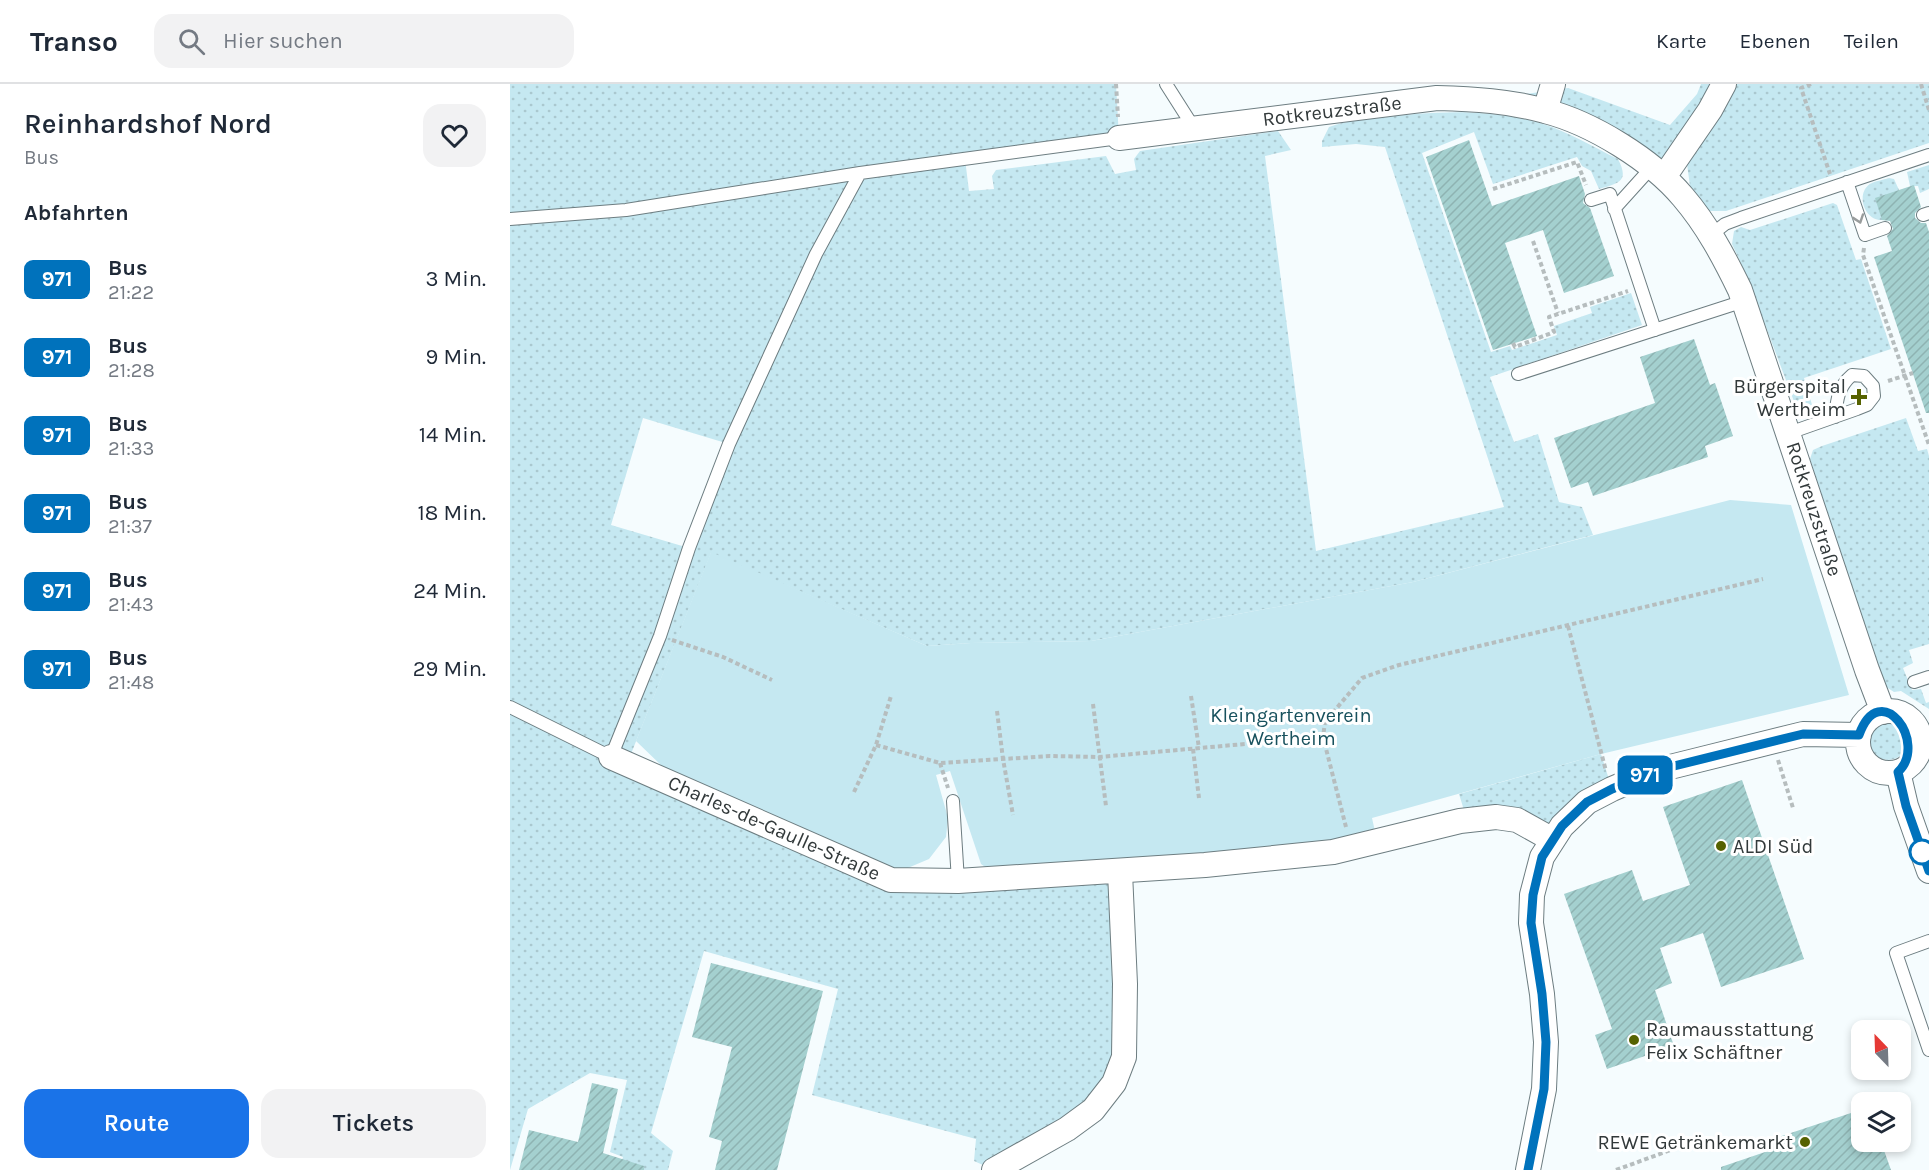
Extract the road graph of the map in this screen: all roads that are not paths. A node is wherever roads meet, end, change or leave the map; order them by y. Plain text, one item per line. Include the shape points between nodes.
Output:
1 (1166, 84) edge
2 (1553, 84) edge
3 (1724, 84) edge
4 (1545, 111) junction
5 (1194, 128) junction
6 (1119, 138) joint
7 (1929, 155) edge
8 (1658, 172) junction
9 (860, 173) junction
10 (1846, 182) junction
11 (1592, 200) road end
12 (1614, 209) junction
13 (510, 219) edge
14 (1885, 228) dead end
15 (1711, 235) junction
16 (1744, 301) junction
17 (1655, 330) junction
18 (1518, 374) dead end
19 (1835, 417) junction
20 (1789, 433) junction
21 (1929, 677) edge
22 (1914, 682) dead end
23 (510, 707) edge
24 (1883, 712) junction
25 (1859, 735) junction
26 (1924, 736) edge
27 (611, 757) junction
28 (1898, 772) junction
29 (952, 801) road end
30 (1553, 840) junction
31 (1929, 871) edge
32 (1120, 872) junction
33 (958, 881) junction
34 (1929, 941) edge
35 (1929, 1050) edge
36 (994, 1170) edge
37 (1528, 1170) edge

1 - 5 lane
2 - 4 street
3 - 8 street via 1710,110
4 - 5 street, Rotkreuzstraße via 1482,99 1437,98
4 - 8 street, Rotkreuzstraße via 1574,120 1611,139
5 - 6 street, Rotkreuzstraße
6 - 9 lane
7 - 10 lane
8 - 12 lane
8 - 15 street, Rotkreuzstraße via 1683,197
9 - 13 lane via 626,210
9 - 27 lane via 816,254 729,444 660,636
10 -> 14 lane via 1865,235
10 - 15 lane via 1725,224
11 - 12 lane via 1610,194
12 - 17 lane
15 - 16 street, Rotkreuzstraße
16 - 17 lane
16 - 20 street, Rotkreuzstraße
17 - 18 lane
19 - 19 lane via 1867,405 1874,396 1873,386 1864,376 1852,375 1843,382
19 - 20 lane
20 - 24 street, Rotkreuzstraße
21 - 22 lane
23 - 27 lane
24 - 25 street via 1869,718
24 - 26 street via 1905,716
25 - 28 street via 1859,749 1866,763 1879,772
25 - 30 street via 1803,734 1654,771 1587,802
26 - 28 street via 1915,759
27 - 33 street, Charles-de-Gaulle-Straße via 891,879
28 - 31 street
29 - 33 lane
30 - 32 street, Charles-de-Gaulle-Straße via 1517,820 1496,817 1460,821 1352,848
30 - 37 street via 1542,857 1533,895 1531,923 1546,1042 1544,1089
32 - 33 street, Charles-de-Gaulle-Straße
32 - 36 street via 1124,1057 1114,1083 1093,1110 1067,1129
34 - 35 lane via 1896,953

